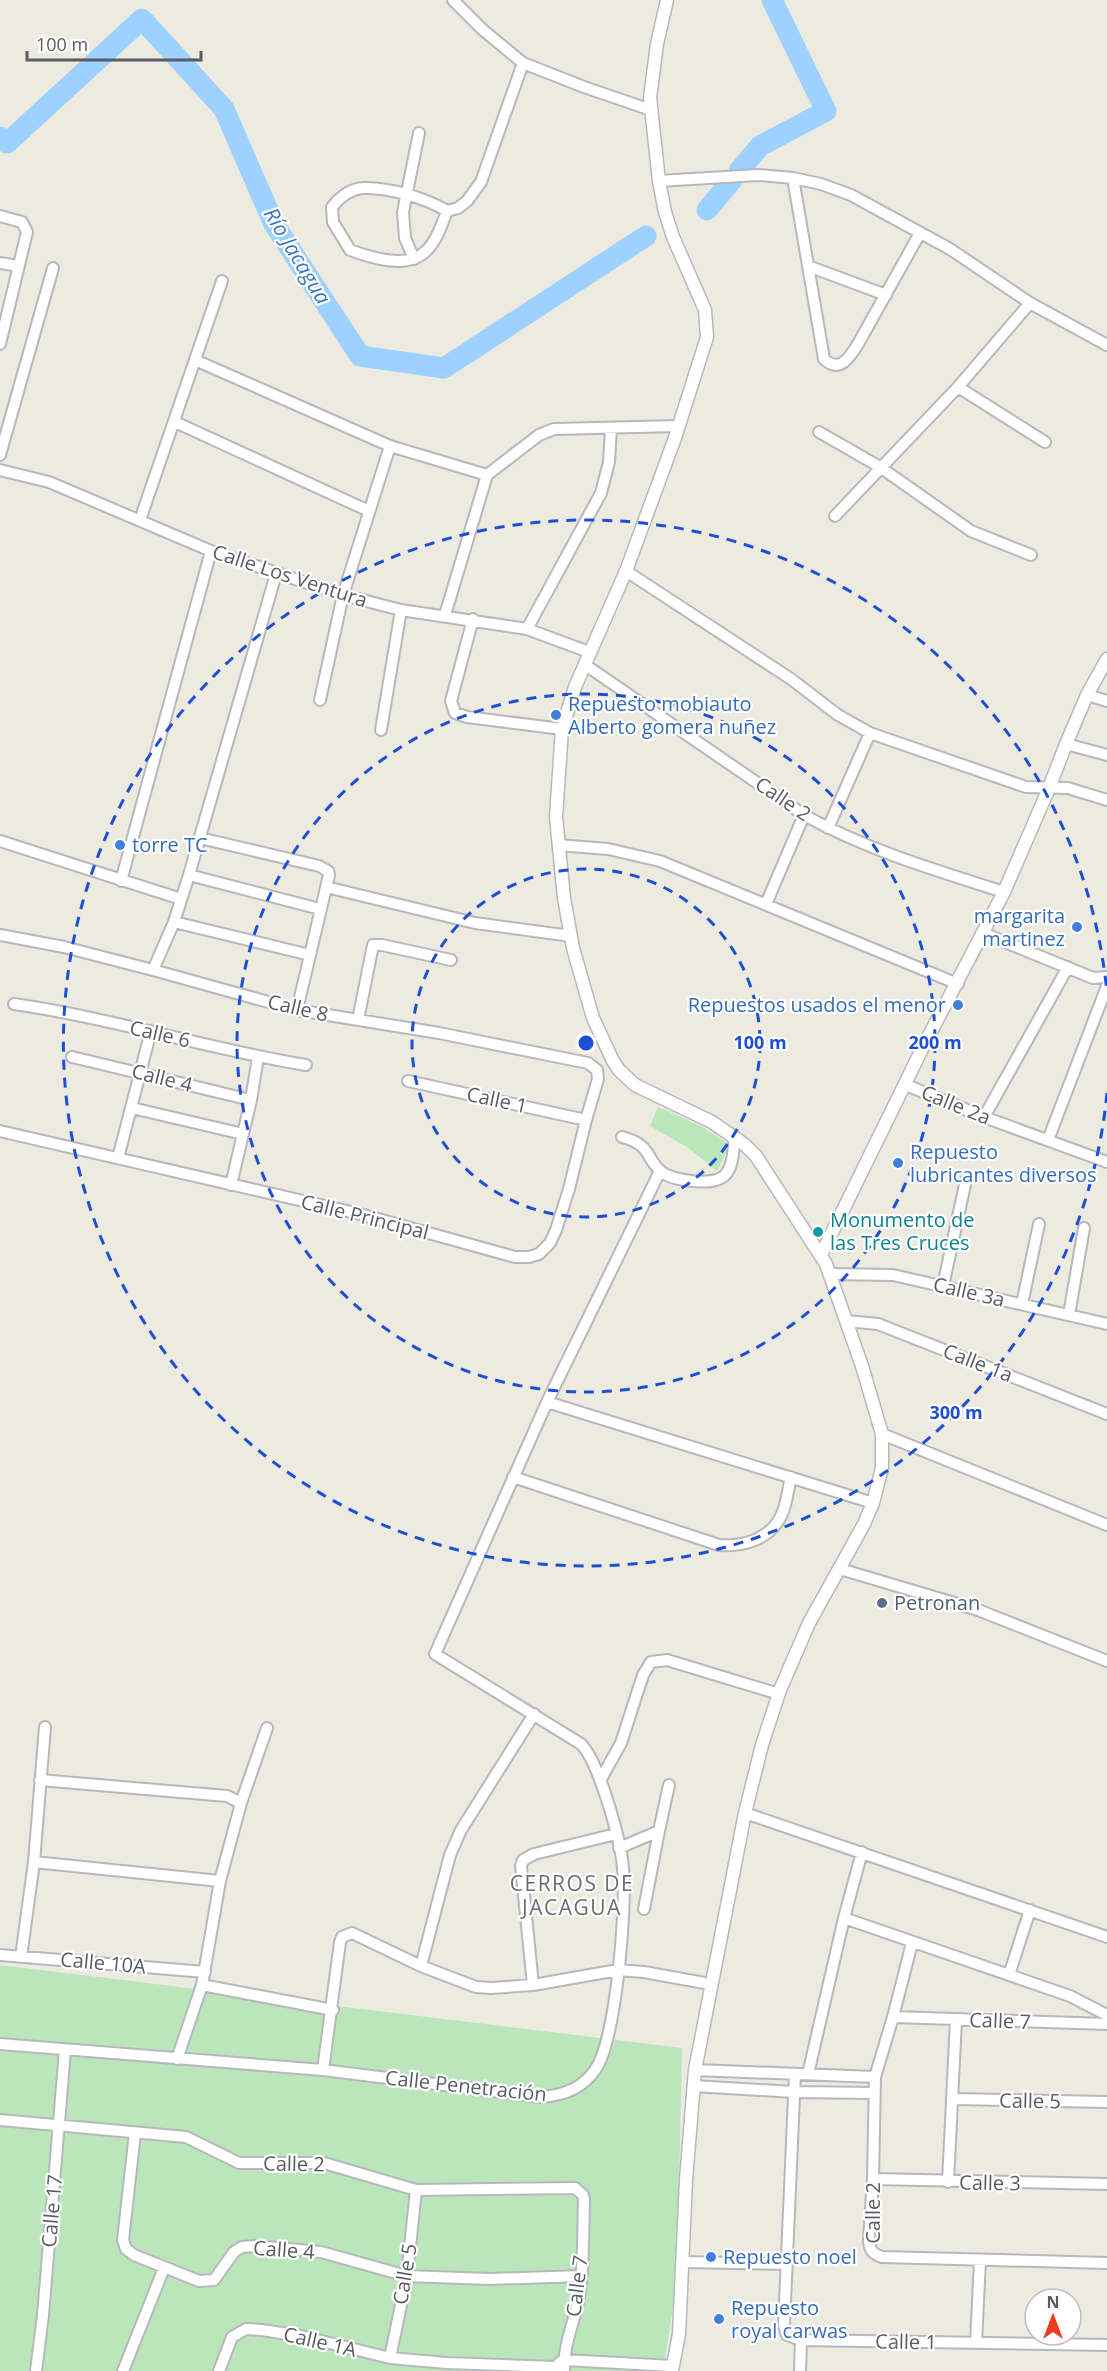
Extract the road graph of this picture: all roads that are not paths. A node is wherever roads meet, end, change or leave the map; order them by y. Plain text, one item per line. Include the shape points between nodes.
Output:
1 (453, 0) edge
2 (668, 0) edge
3 (523, 63) junction
4 (651, 110) junction
5 (419, 133) dead end
6 (792, 178) junction
7 (659, 181) junction
8 (407, 195) junction
9 (447, 211) junction
10 (0, 216) edge
11 (920, 233) junction
12 (414, 259) junction
13 (0, 263) edge
14 (18, 266) junction
15 (808, 266) junction
16 (53, 268) dead end
17 (222, 281) dead end
18 (886, 295) junction
19 (1030, 303) junction
20 (0, 344) edge
21 (1107, 345) edge
22 (195, 360) junction
23 (958, 387) junction
24 (175, 422) junction
25 (679, 426) junction
26 (611, 428) junction
27 (819, 432) dead end
28 (1045, 442) dead end
29 (390, 446) junction
30 (0, 455) edge
31 (880, 467) junction
32 (0, 470) edge
33 (487, 475) junction
34 (369, 511) junction
35 (835, 516) dead end
36 (140, 520) junction
37 (211, 551) junction
38 (1031, 555) dead end
39 (626, 571) junction
40 (276, 574) junction
41 (343, 595) junction
42 (401, 610) junction
43 (444, 615) junction
44 (473, 619) junction
45 (526, 629) junction
46 (587, 658) junction
47 (1107, 659) edge
48 (1087, 695) junction
49 (320, 700) dead end
50 (1107, 701) edge
51 (562, 729) junction
52 (381, 730) dead end
53 (870, 733) junction
54 (1066, 744) junction
55 (1107, 754) edge
56 (1050, 788) junction
57 (1107, 800) edge
58 (804, 815) junction
59 (828, 828) junction
60 (200, 838) junction
61 (0, 841) edge
62 (558, 845) junction
63 (189, 875) junction
64 (121, 881) junction
65 (326, 887) junction
66 (1004, 892) junction
67 (181, 899) junction
68 (766, 904) junction
69 (320, 909) junction
70 (174, 922) junction
71 (983, 933) junction
72 (0, 934) edge
73 (571, 936) junction
74 (310, 955) junction
75 (451, 960) dead end
76 (1068, 967) junction
77 (153, 970) junction
78 (1107, 977) edge
79 (958, 984) junction
80 (1107, 986) edge
81 (14, 1004) dead end
82 (297, 1010) junction
83 (358, 1020) junction
84 (151, 1031) junction
85 (72, 1057) dead end
86 (258, 1057) junction
87 (613, 1061) junction
88 (306, 1065) dead end
89 (597, 1070) junction
90 (141, 1073) junction
91 (408, 1081) dead end
92 (906, 1085) junction
93 (251, 1100) junction
94 (132, 1108) junction
95 (984, 1117) junction
96 (586, 1120) junction
97 (0, 1131) edge
98 (243, 1134) junction
99 (622, 1137) dead end
100 (735, 1137) junction
101 (1048, 1140) junction
102 (118, 1158) junction
103 (1107, 1162) edge
104 (660, 1171) junction
105 (966, 1180) dead end
106 (231, 1185) junction
107 (1039, 1224) dead end
108 (1084, 1228) dead end
109 (821, 1255) junction
110 (830, 1274) junction
111 (943, 1286) junction
112 (1022, 1304) junction
113 (1069, 1315) junction
114 (846, 1321) junction
115 (1107, 1324) edge
116 (547, 1402) junction
117 (1107, 1414) edge
118 (882, 1434) junction
119 (513, 1477) junction
120 (791, 1478) junction
121 (873, 1503) junction
122 (1107, 1525) edge
123 (840, 1569) junction
124 (1107, 1661) edge
125 (779, 1694) junction
126 (534, 1714) junction
127 (45, 1727) dead end
128 (267, 1728) dead end
129 (601, 1779) junction
130 (40, 1780) junction
131 (669, 1785) dead end
132 (241, 1803) junction
133 (745, 1813) junction
134 (659, 1831) junction
135 (616, 1834) junction
136 (620, 1848) junction
137 (862, 1852) junction
138 (34, 1862) junction
139 (220, 1881) junction
140 (644, 1909) dead end
141 (1030, 1910) junction
142 (844, 1918) junction
143 (1107, 1937) edge
144 (912, 1943) junction
145 (0, 1955) edge
146 (21, 1957) junction
147 (421, 1966) junction
148 (618, 1970) junction
149 (205, 1971) junction
150 (1009, 1975) junction
151 (710, 1984) junction
152 (202, 1985) junction
153 (533, 1985) junction
154 (333, 2010) junction
155 (1107, 2015) edge
156 (893, 2017) junction
157 (956, 2020) junction
158 (1107, 2024) edge
159 (0, 2044) edge
160 (65, 2050) junction
161 (177, 2059) junction
162 (323, 2070) junction
163 (695, 2070) junction
164 (795, 2074) junction
165 (808, 2074) junction
166 (875, 2077) junction
167 (693, 2086) junction
168 (794, 2092) junction
169 (874, 2093) junction
170 (954, 2099) junction
171 (1107, 2102) edge
172 (0, 2120) edge
173 (59, 2126) junction
174 (135, 2133) junction
175 (873, 2179) junction
176 (948, 2182) junction
177 (1107, 2184) edge
178 (416, 2190) junction
179 (584, 2200) joint
180 (980, 2260) junction
181 (683, 2262) junction
182 (1107, 2263) edge
183 (787, 2264) junction
184 (164, 2268) junction
185 (407, 2276) junction
186 (581, 2276) junction
187 (801, 2340) junction
188 (976, 2343) junction
189 (1107, 2345) edge
190 (390, 2358) junction
191 (561, 2367) edge
192 (673, 2368) edge
193 (36, 2371) edge
194 (123, 2371) edge
195 (219, 2371) edge
196 (800, 2371) edge

1 - 3 street
2 - 4 street via 657,44
3 - 4 street
3 - 9 street via 481,182 467,201
4 - 7 street
5 - 8 street
6 - 7 street via 730,176
6 - 11 street via 851,195
6 - 15 street
7 - 25 street via 670,229 707,322 704,349
8 - 9 street
8 - 12 street via 403,229
8 - 12 street via 362,188 350,191 332,207 333,222 350,250 384,259
9 - 12 street via 427,250
10 - 14 street via 18,219 26,225
11 - 18 street
11 - 19 street
13 - 14 street
14 - 20 street
15 - 18 street
15 - 18 street via 824,359 832,365 846,362
16 - 30 street
17 - 22 street
19 - 21 street
19 - 23 street
22 - 24 street
22 - 29 street
23 - 28 street
23 - 31 street
24 - 34 street
24 - 36 street
25 - 26 street
25 - 39 street
26 - 33 street via 543,432
26 - 45 street via 602,493
27 - 31 street
29 - 33 street
29 - 34 street
31 - 35 street
31 - 38 street via 971,531
32 - 36 street, Calle Los Ventura via 49,482
33 - 43 street
34 - 41 street
36 - 37 street, Calle Los Ventura
37 - 40 street, Calle Los Ventura
37 - 64 street
39 - 46 street
39 - 53 street
40 - 41 street, Calle Los Ventura
40 - 60 street
41 - 42 street, Calle Los Ventura
41 - 49 street
42 - 43 street, Calle Los Ventura
42 - 52 street
43 - 44 street, Calle Los Ventura
44 - 45 street, Calle Los Ventura
44 - 51 street via 451,701 455,712 467,717
45 - 46 street, Calle Los Ventura
46 - 51 street
46 - 58 street, Calle 2
47 - 48 street
48 - 50 street
48 - 54 street
51 - 62 street via 556,788
53 - 56 street via 1026,787
53 - 59 street
54 - 55 street
54 - 56 street
56 - 57 street via 1068,788
56 - 66 street
58 - 59 street, Calle 2
58 - 68 street
59 - 66 street, Calle 2 via 904,860
60 - 63 street
60 - 65 street via 322,867 329,875
61 - 64 street
62 - 68 street via 608,849 660,861
62 - 73 street
63 - 67 street
63 - 69 street
64 - 67 street
65 - 69 street
65 - 73 street via 475,923
66 - 71 street
67 - 70 street
68 - 79 street
69 - 74 street
70 - 74 street
70 - 77 street
71 - 76 street
71 - 79 street
72 - 77 street, Calle 8
73 - 87 street via 593,1018
74 - 82 street
75 - 83 street via 373,945
76 - 78 street via 1093,978
76 - 95 street
77 - 82 street, Calle 8
79 - 92 street
80 - 101 street
81 - 84 street, Calle 6
82 - 83 street, Calle 8
83 - 89 street, Calle 8 via 588,1063
84 - 86 street, Calle 6
84 - 90 street
85 - 90 street, Calle 4
86 - 88 street, Calle 6
86 - 93 street
87 - 89 street
87 - 100 street via 635,1085
89 - 96 street, Calle Principal
90 - 93 street, Calle 4
90 - 94 street
91 - 96 street, Calle 1
92 - 95 street, Calle 2a
92 - 109 street
93 - 98 street
94 - 98 street
94 - 102 street
95 - 101 street, Calle 2a
96 - 106 street, Calle Principal via 556,1230 545,1249 529,1257 515,1257 360,1214
97 - 102 street, Calle Principal
98 - 106 street
99 - 104 street via 643,1146
100 - 104 street via 731,1164 726,1175 718,1180 691,1181
100 - 109 street via 756,1156
101 - 103 street, Calle 2a
102 - 106 street, Calle Principal
104 - 116 street
105 - 111 street
107 - 112 street
108 - 113 street
109 - 110 street
110 - 111 street, Calle 3a via 893,1275
110 - 114 street
111 - 112 street, Calle 3a
112 - 113 street, Calle 3a
113 - 115 street, Calle 3a
114 - 117 street, Calle 1a via 878,1324
114 - 118 street
116 - 119 street
116 - 120 street
118 - 121 street via 882,1468
118 - 122 street
119 - 120 street via 719,1545 736,1546 754,1542 776,1523 782,1515
119 - 126 street, Calle Penetración via 435,1654
120 - 121 street
121 - 123 street
123 - 124 street via 978,1610
123 - 125 street via 809,1623
125 - 129 street via 667,1660 651,1662 621,1743
125 - 133 street
126 - 129 street, Calle Penetración via 581,1744
126 - 147 street via 453,1847
127 - 130 street
128 - 132 street
129 - 135 street, Calle Penetración
130 - 132 street via 227,1796
130 - 138 street
131 - 134 street
132 - 139 street
133 - 137 street
133 - 151 street
134 - 136 street
134 - 140 street
135 - 136 street, Calle Penetración
135 - 153 street via 523,1860
136 - 148 street, Calle Penetración via 623,1916
137 - 141 street
137 - 142 street
138 - 139 street
138 - 146 street
139 - 149 street
141 - 143 street
141 - 150 street
142 - 144 street
142 - 165 street
144 - 150 street
144 - 156 street, Calle 2
145 - 146 street, Calle 10A
146 - 149 street, Calle 10A
147 - 153 street via 476,1987
147 - 154 street via 357,1934 347,1934 340,1942
148 - 151 street
148 - 153 street
148 - 162 street, Calle Penetración via 600,2063 583,2083 564,2094 540,2097
149 - 152 street
150 - 155 street via 1070,1996
151 - 163 street
152 - 154 street
152 - 161 street
154 - 162 street
156 - 157 street, Calle 7
156 - 166 street, Calle 2
157 - 158 street, Calle 7
157 - 170 street
159 - 160 street, Calle Penetración
160 - 161 street, Calle Penetración
160 - 173 street, Calle 17
161 - 162 street, Calle Penetración
163 - 164 street
163 - 167 street
164 - 165 street
164 - 168 street
165 - 166 street
166 - 169 street, Calle 2
167 - 168 street
167 - 181 street
168 - 169 street
168 - 183 street
169 - 175 street, Calle 2
170 - 171 street, Calle 5
170 - 176 street
172 - 173 street, Calle 2
173 - 174 street, Calle 2
173 - 193 street, Calle 17
174 - 178 street, Calle 2 via 186,2138 239,2163 324,2163
174 - 184 street, Calle 4 via 124,2245 129,2253
175 - 176 street, Calle 3
175 - 180 street, Calle 2 via 869,2246 877,2255
176 - 177 street, Calle 3
178 - 179 street, Calle 2 via 574,2188
178 - 185 street, Calle 5
179 - 186 street, Calle 7
180 - 182 street, Calle 2
180 - 188 street
181 - 183 street
181 - 192 street
183 - 187 street via 784,2325 787,2335
184 - 185 street, Calle 4 via 210,2282 219,2277 234,2252 255,2246 321,2252
184 - 194 street
185 - 186 street, Calle 4
185 - 190 street, Calle 5
186 - 191 street, Calle 7
187 - 188 street, Calle 1
187 - 196 street
188 - 189 street, Calle 1
190 - 191 street, Calle 1A
190 - 195 street, Calle 1A via 281,2332 246,2330 232,2337
191 - 192 street, Calle 1A

